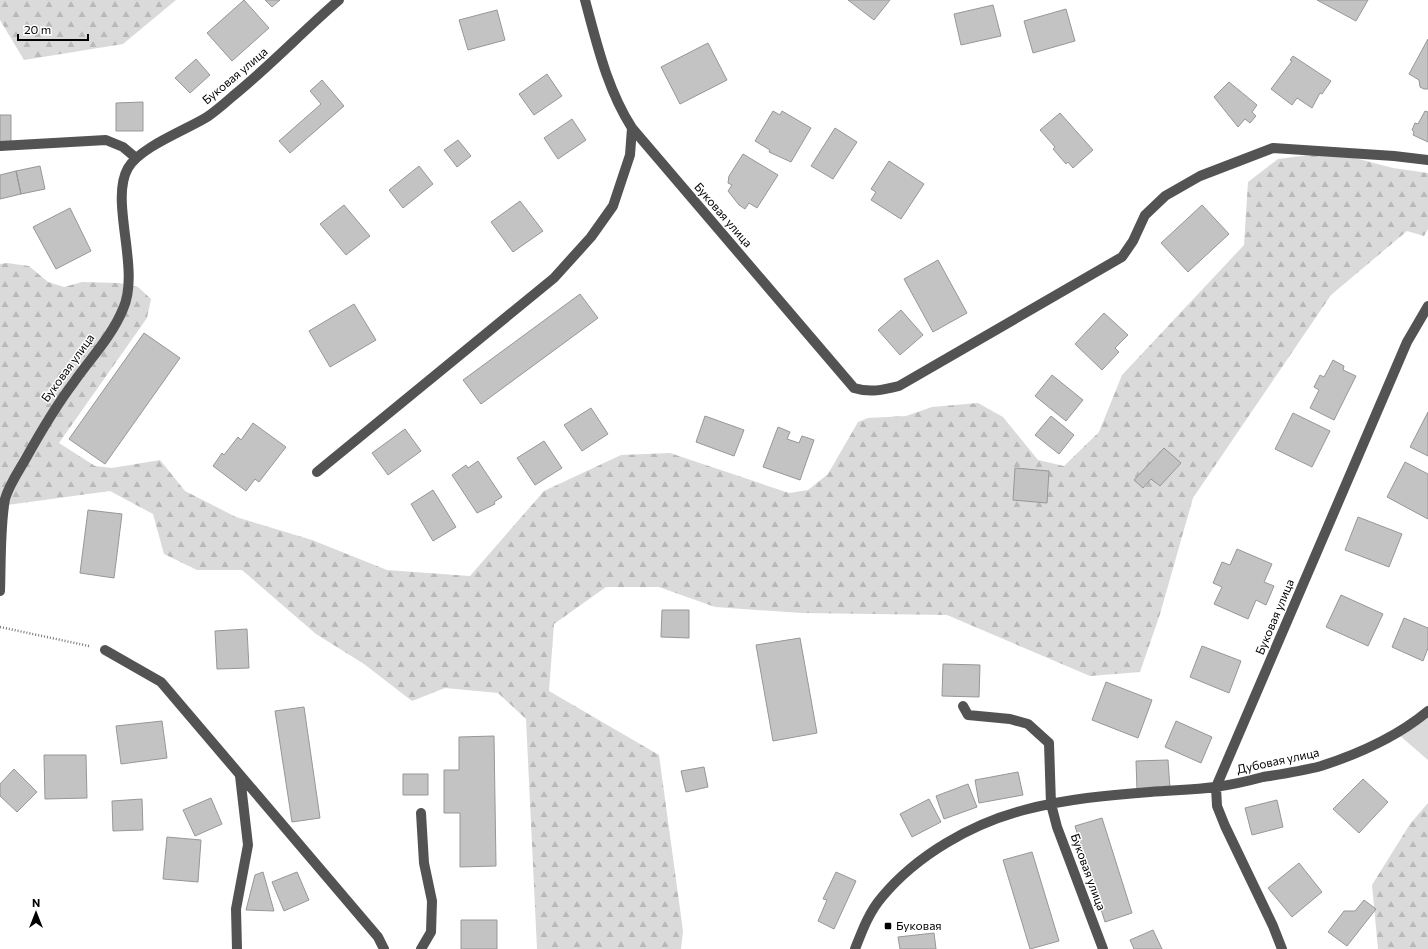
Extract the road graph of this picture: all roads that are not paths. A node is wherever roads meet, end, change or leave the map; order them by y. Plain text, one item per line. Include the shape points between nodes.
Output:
1 (340, 0) edge
2 (585, 0) edge
3 (632, 128) junction
4 (0, 146) edge
5 (136, 158) junction
6 (1428, 160) edge
7 (1428, 306) edge
8 (317, 472) dead end
9 (0, 591) edge
10 (105, 650) road end
11 (963, 706) dead end
12 (1428, 711) edge
13 (240, 776) junction
14 (1216, 787) junction
15 (1051, 804) junction
16 (421, 813) dead end
17 (237, 949) edge
18 (384, 949) edge
19 (421, 949) edge
20 (855, 949) edge
21 (1103, 949) edge
22 (1282, 949) edge

1 - 5 street, Буковая улица via 256,77 208,116
2 - 3 street, Буковая улица via 608,82 619,108
3 - 6 street, Буковая улица via 854,388 866,392 899,386 1122,257 1145,215 1165,196 1200,176 1274,148
3 - 8 street via 630,155 613,206 591,237 554,278
4 - 5 street via 106,140 124,147
5 - 9 street, Буковая улица via 127,168 123,183 122,206 127,238 128,284 124,310 50,414 11,484 2,518
7 - 14 street, Буковая улица via 1407,342
10 - 13 street via 161,682
11 - 15 street, Буковая улица via 968,715 1010,719 1028,724 1049,743
12 - 14 street, Дубовая улица via 1415,722 1369,746 1320,766
13 - 17 street via 248,845 236,909
13 - 18 street via 378,937
14 - 15 street
14 - 22 street via 1217,806 1225,826
15 - 20 street via 1023,810 968,832 938,848 911,867 881,898 867,920
15 - 21 street, Буковая улица via 1057,827
16 - 19 street via 424,863 432,908 432,932

